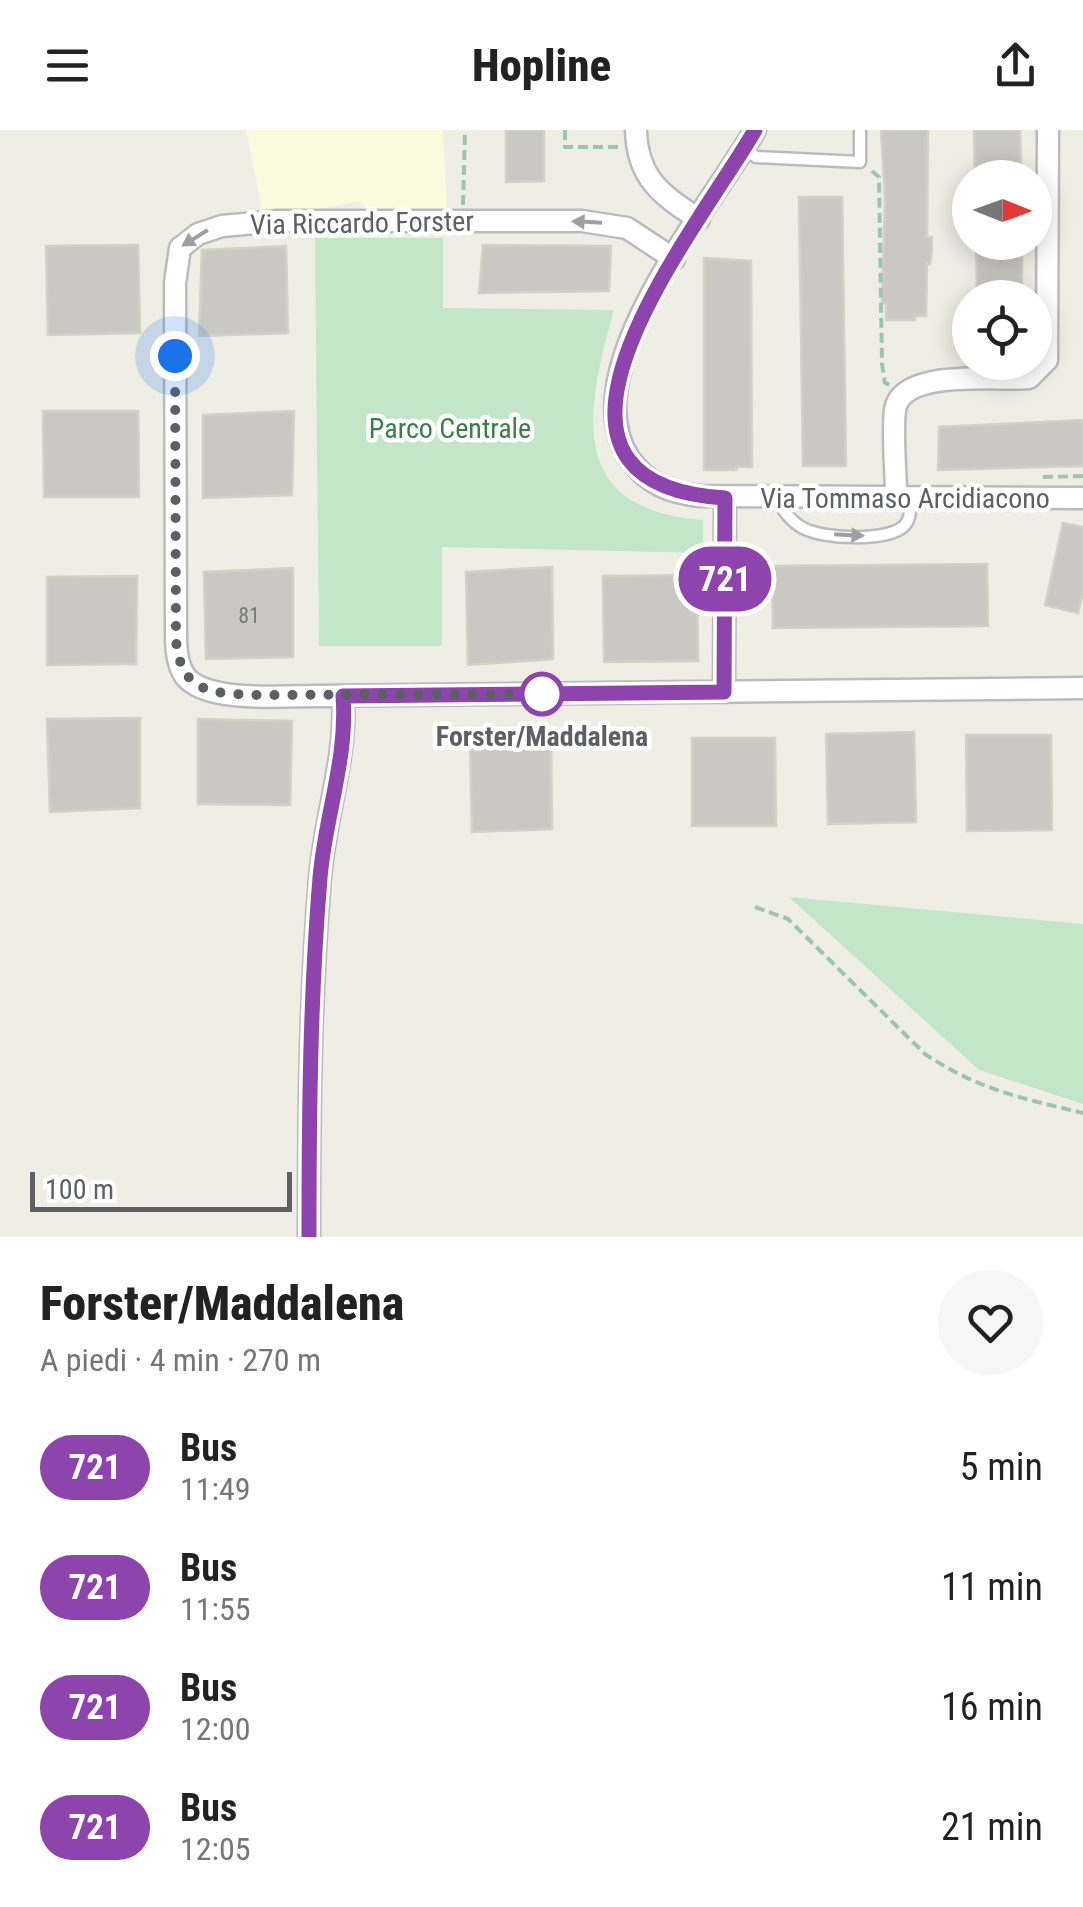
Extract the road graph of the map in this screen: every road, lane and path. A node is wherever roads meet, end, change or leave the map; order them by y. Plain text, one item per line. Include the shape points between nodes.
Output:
1 (465, 130) edge
2 (565, 130) edge
3 (860, 130) edge
4 (1048, 130) edge
5 (636, 138) edge
6 (750, 139) edge
7 (860, 162) junction
8 (699, 220) junction
9 (463, 221) junction
10 (674, 259) junction
11 (904, 393) junction
12 (1083, 476) edge
13 (1027, 478) dead end
14 (903, 496) junction
15 (725, 498) junction
16 (775, 498) junction
17 (1083, 498) edge
18 (1083, 688) edge
19 (724, 692) junction
20 (343, 696) junction
21 (755, 907) dead end
22 (1083, 1114) edge
23 (309, 1237) edge

1 - 9 path
2 - 5 path via 565,147
3 - 7 lane
4 - 11 street via 1047,360 1029,378 921,382
5 - 8 street via 650,183
6 - 7 lane via 756,157
6 - 8 street, Via Tommaso Arcidiacono
7 - 11 path via 879,177 885,383
8 - 10 street, Via Tommaso Arcidiacono
10 -> 9 street, Via Riccardo Forster via 644,236 608,223
9 -> 20 street, Via Riccardo Forster via 250,222 206,230 178,255 180,666 190,681 218,692
10 - 15 street, Via Tommaso Arcidiacono via 629,344 617,383 615,426 632,462 654,484
11 - 14 street via 896,408
12 - 13 path
14 - 16 street, Via Tommaso Arcidiacono
16 -> 14 lane via 810,531 874,536 905,525 910,516
14 - 17 street, Via Tommaso Arcidiacono
15 - 16 street, Via Tommaso Arcidiacono
15 - 19 street
18 - 19 street, Via Riccardo Forster
19 - 20 street, Via Riccardo Forster
20 - 23 street via 342,750 317,912
21 - 22 path via 788,919 925,1054 950,1070 990,1091

